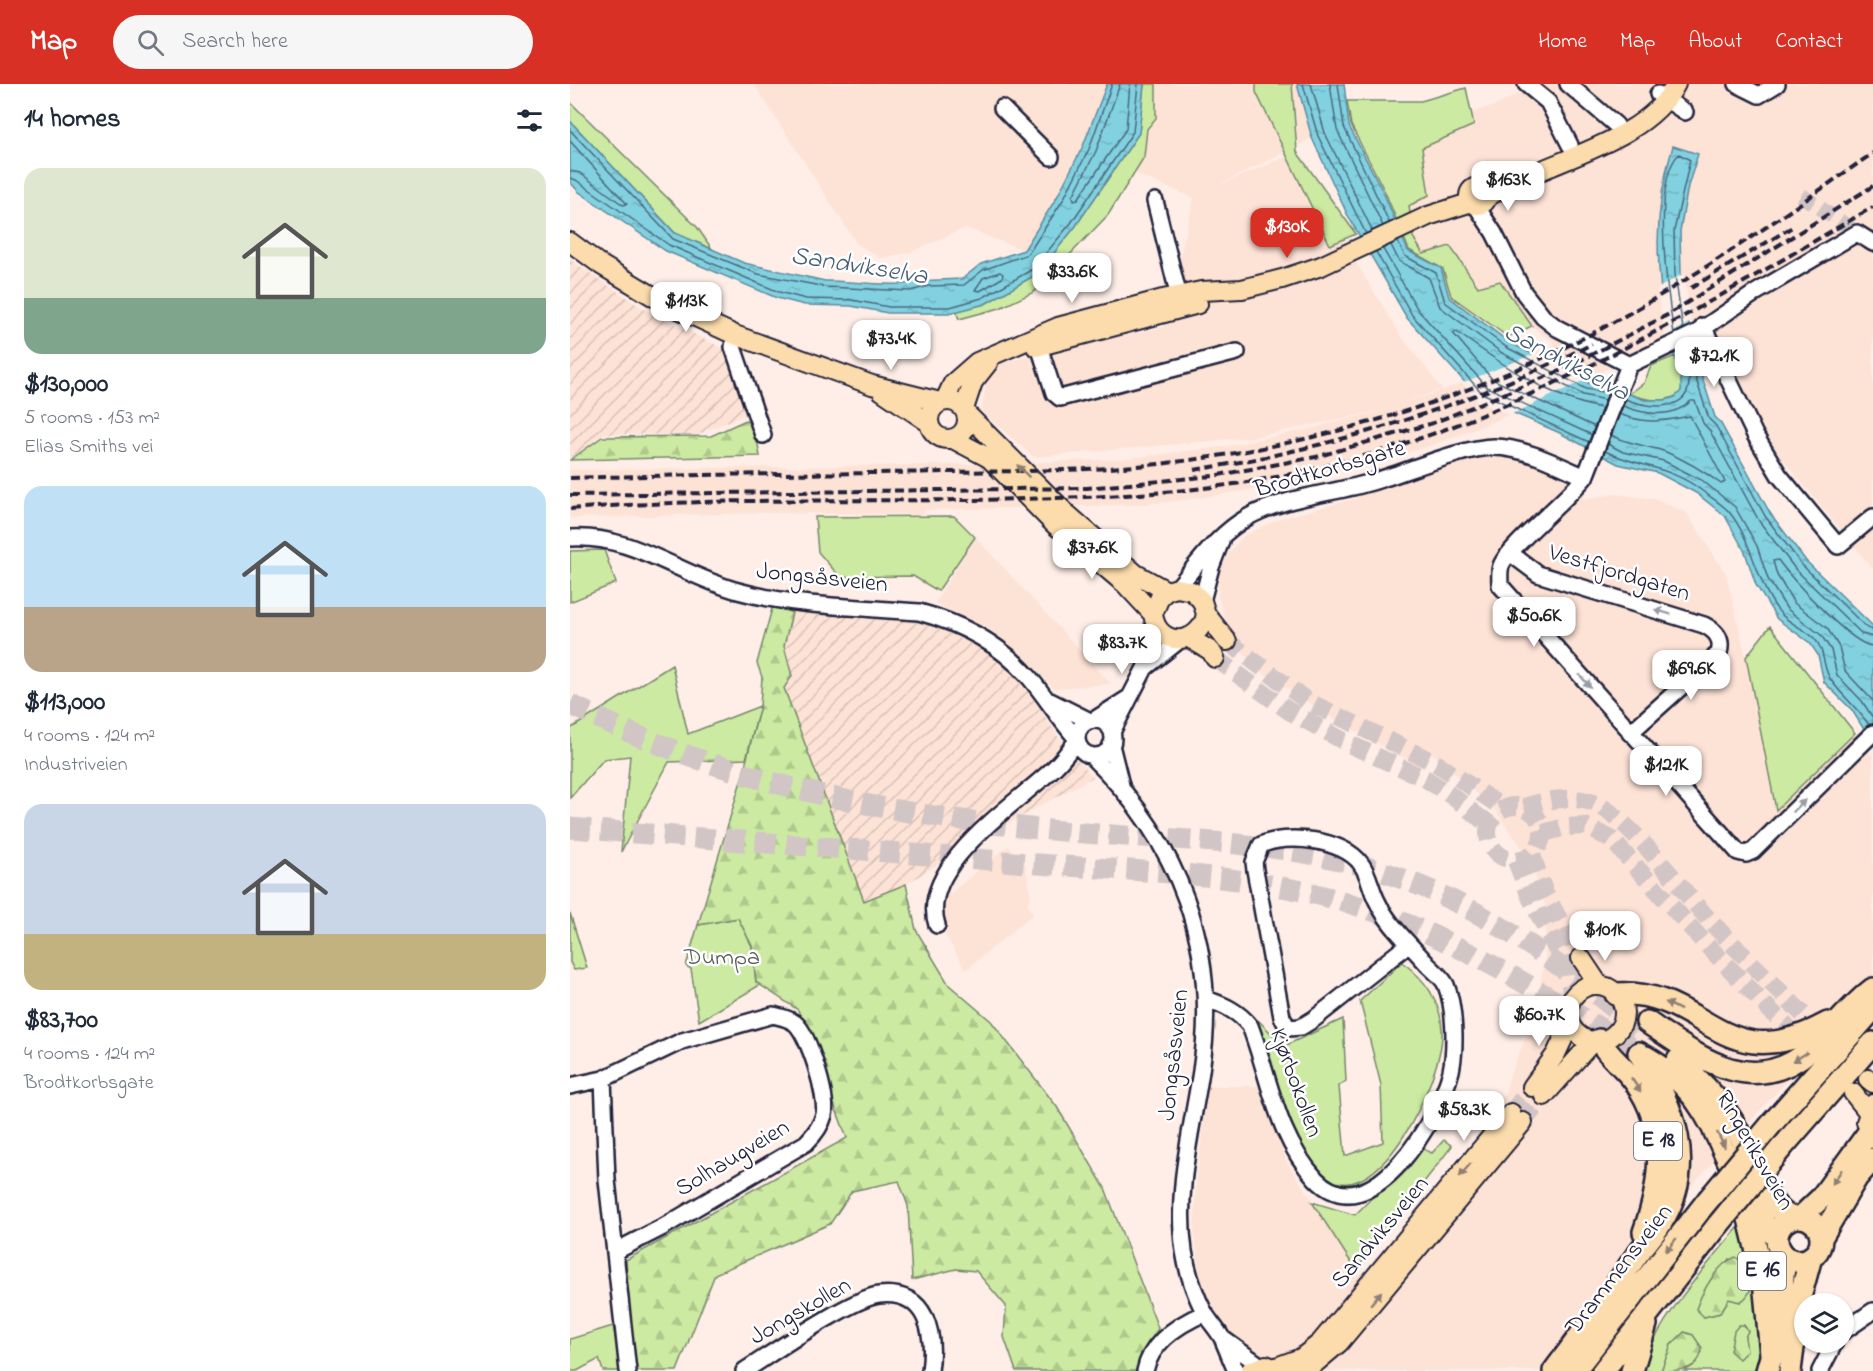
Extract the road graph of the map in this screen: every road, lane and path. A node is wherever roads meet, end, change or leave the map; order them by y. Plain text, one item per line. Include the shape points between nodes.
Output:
1 (1526, 84) edge
2 (1568, 84) edge
3 (1737, 84) edge
4 (1778, 84) edge
5 (1667, 90) edge
6 (1002, 108) dead end
7 (1685, 112) dead end
8 (1616, 125) junction
9 (1595, 140) junction
10 (1570, 145) junction
11 (1049, 156) dead end
12 (1478, 198) junction
13 (1155, 201) dead end
14 (570, 242) edge
15 (1873, 243) edge
16 (1181, 302) junction
17 (1700, 329) junction
18 (735, 335) junction
19 (1040, 346) junction
20 (1237, 352) dead end
21 (1629, 365) junction
22 (872, 385) junction
23 (942, 401) junction
24 (965, 411) junction
25 (928, 422) junction
26 (763, 435) dead end
27 (953, 439) junction
28 (1585, 477) junction
29 (1873, 517) edge
30 (570, 538) edge
31 (1221, 540) junction
32 (1510, 552) junction
33 (1172, 590) junction
34 (1204, 608) junction
35 (1155, 620) junction
36 (1185, 639) junction
37 (1227, 641) tunnel mouth
38 (1215, 658) tunnel mouth
39 (1145, 668) junction
40 (1127, 699) junction
41 (1048, 700) junction
42 (1092, 721) junction
43 (1630, 733) junction
44 (1873, 733) edge
45 (1111, 739) junction
46 (1077, 740) junction
47 (1089, 755) junction
48 (1057, 765) junction
49 (1122, 789) junction
50 (937, 925) dead end
51 (1409, 944) junction
52 (1581, 958) tunnel mouth
53 (1607, 989) junction
54 (1873, 989) edge
55 (1206, 999) junction
56 (1873, 1010) edge
57 (1842, 1016) junction
58 (1570, 1024) junction
59 (1639, 1038) junction
60 (1596, 1040) junction
61 (1873, 1043) edge
62 (603, 1079) junction
63 (570, 1086) edge
64 (1853, 1094) dead end
65 (1871, 1122) edge
66 (1873, 1159) edge
67 (1742, 1190) junction
68 (1796, 1218) junction
69 (1821, 1238) junction
70 (1781, 1247) junction
71 (616, 1251) junction
72 (1635, 1257) junction
73 (1811, 1257) junction
74 (1652, 1306) junction
75 (1873, 1311) edge
76 (1205, 1313) junction
77 (1854, 1324) edge
78 (1222, 1338) junction
79 (1829, 1353) edge
80 (1769, 1363) edge
81 (1267, 1369) edge
82 (628, 1371) edge
83 (744, 1371) edge
84 (930, 1371) edge
85 (1145, 1371) edge
86 (1236, 1371) edge
87 (1306, 1371) edge
88 (1554, 1371) edge
89 (1574, 1371) edge
90 (1603, 1371) edge
91 (1632, 1371) edge
92 (1790, 1371) edge
93 (1820, 1371) edge

1 - 10 street via 1548,102
2 - 8 street
3 - 4 street via 1759,95
5 - 7 street
5 - 8 main road
5 - 9 main road via 1641,123
6 - 11 street
8 - 9 main road
9 - 10 main road
9 - 12 main road
10 - 12 main road
12 - 16 main road via 1428,216 1302,273 1242,290 1201,291
12 - 21 street via 1524,293 1543,317
13 - 16 street
14 - 18 main road via 661,301
15 - 17 street via 1857,233
16 - 19 main road
16 - 23 main road via 1067,325 993,354 976,362 953,383
17 - 21 street
17 - 29 street via 1779,475 1838,546
18 - 22 main road
18 - 26 street via 734,347
19 - 20 street via 1054,393 1060,398
19 - 24 main road via 986,364 973,382
21 - 28 street
22 - 23 main road
22 - 25 main road
23 - 24 main road via 954,401
23 - 25 main road via 930,412
24 - 27 main road via 965,430
33 -> 24 main road via 1136,574 1065,512
25 - 27 main road via 937,436
27 - 35 main road via 988,458 1054,524 1126,585
28 - 31 street, Brodtkorbsgate via 1504,448 1482,448 1372,482 1275,506 1246,518
28 - 32 street
30 - 41 street, Jongsåsveien via 591,537 638,548 718,585 756,595 919,612 942,618 989,643 1027,674
31 - 33 street, Brodtkorbsgate
31 - 34 street
32 -> 43 street via 1501,566 1500,585
43 -> 32 street, Vestfjordgaten via 1719,653 1717,634 1704,625 1538,574
33 - 34 main road via 1192,591
33 - 35 main road via 1160,597
34 - 36 main road via 1201,629
34 - 37 main road
35 - 36 main road via 1166,636
35 - 39 street
36 - 38 main road via 1211,651
36 - 39 street
39 - 40 street
40 - 42 street
40 - 45 street
41 - 42 street, Jongsåsveien
41 - 46 street, Jongsåsveien
42 - 45 street via 1105,723
42 - 46 street via 1082,726
43 -> 44 street via 1738,852 1746,854 1759,846
45 - 47 street via 1103,754
45 - 49 street, Jongsåsveien
46 - 47 street
46 - 48 street
47 - 48 street
47 - 49 street, Jongsåsveien
48 - 50 street via 973,837 935,900
49 - 55 street, Jongsåsveien via 1164,848 1178,876 1199,939
51 - 51 street, Kjørbokollen via 1377,903 1362,865 1352,853 1338,845 1309,842 1274,839 1260,845 1255,870 1282,1017 1288,1028 1314,1019
51 - 55 street, Kjørbokollen via 1446,983 1453,1041 1450,1071 1412,1150 1385,1178 1352,1195 1335,1192 1318,1180 1295,1153 1279,1117 1250,1026 1228,1006
52 - 53 main road
57 -> 53 highway via 1795,1039 1752,1044 1651,996
53 - 58 main road via 1584,988 1572,998
53 - 60 main road via 1623,1009 1620,1026 1607,1038
54 - 57 highway
55 - 76 street, Jongsåsveien via 1182,1218 1185,1256
56 -> 89 highway, Drammensveien, bridge via 1708,1200
57 -> 59 highway via 1809,1052 1788,1064 1759,1071 1715,1066
58 - 60 main road via 1580,1036
58 - 60 main road via 1538,1091
59 -> 67 highway, Ringeriksveien / E 16 via 1698,1102 1721,1140
59 - 68 highway, Ringeriksveien / E 16 via 1677,1060 1718,1101 1740,1134 1771,1201
59 - 72 highway, E 18 via 1671,1109 1680,1157 1670,1206
60 -> 72 highway, E 18 via 1637,1085 1651,1112 1658,1139 1657,1191
61 - 74 highway, Drammensveien, bridge
62 - 63 street, Solhaugveien
62 - 71 street via 607,1180
62 - 71 street, Solhaugveien via 682,1041 773,1015 785,1017 800,1029 825,1102 824,1117 806,1143
64 - 65 main road
65 -> 68 highway via 1821,1198
66 - 69 highway via 1857,1177
67 - 70 highway, Ringeriksveien / E 16
67 - 80 highway, E 16 via 1764,1281
68 - 69 highway, E 16 via 1815,1224
68 - 70 highway, E 16 via 1781,1226
69 - 73 highway, E 16
70 - 73 highway, E 16 via 1798,1261
70 - 80 highway via 1777,1336
71 - 82 street
72 - 88 highway, E 18
73 - 92 highway via 1799,1301
74 - 90 highway, Drammensveien
74 - 91 highway
75 - 77 street
76 - 78 street, Jongsåsveien
76 - 85 street via 1173,1330 1158,1345
78 - 81 street, Jongsåsveien
78 - 86 street, Jongsåsveien
79 - 93 street
87 -> 81 main road, Sandviksveien via 1339,1343 1517,1118 1320,1343 1301,1358
83 - 84 street, Jongskollen via 864,1299 891,1294 915,1303 923,1313 932,1338

